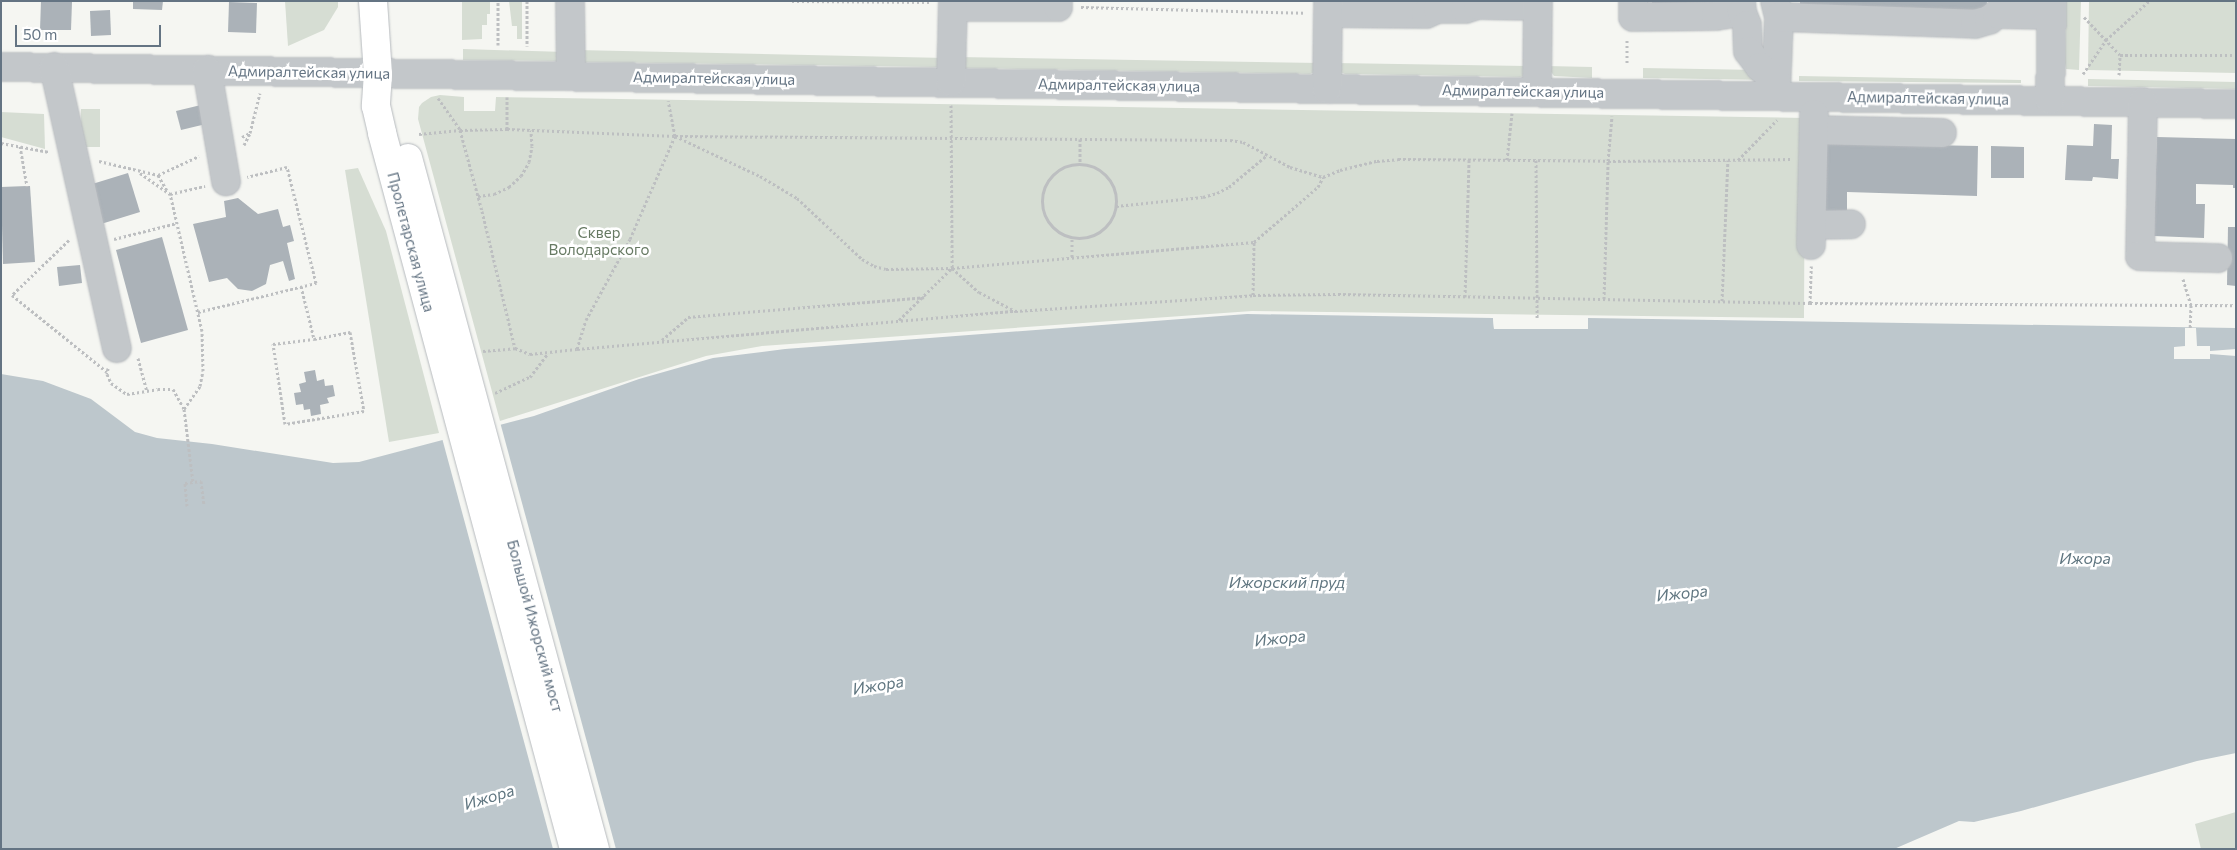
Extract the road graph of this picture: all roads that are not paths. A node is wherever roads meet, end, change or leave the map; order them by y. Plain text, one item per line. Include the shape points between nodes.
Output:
1 (373, 1) edge
2 (1633, 1) edge
3 (572, 2) edge
4 (953, 4) edge
5 (1058, 4) edge
6 (1538, 4) edge
7 (1438, 5) edge
8 (1741, 6) edge
9 (1328, 7) edge
10 (1997, 8) edge
11 (2052, 8) edge
12 (1777, 9) edge
13 (1, 67) edge
14 (54, 67) junction
15 (207, 70) junction
16 (378, 74) junction
17 (571, 76) junction
18 (1327, 89) junction
19 (950, 91) junction
20 (1537, 91) junction
21 (1779, 97) junction
22 (2050, 100) junction
23 (2143, 102) junction
24 (2236, 104) edge
25 (1942, 133) dead end
26 (226, 182) road end
27 (1850, 224) dead end
28 (2218, 258) dead end
29 (112, 360) road end
30 (472, 403) junction
31 (574, 849) edge
32 (595, 849) edge

1 - 16 main road, Пролетарская улица
2 - 8 street via 1633,17 1716,16
3 - 17 street
4 - 5 street
4 - 19 street
6 - 7 street via 1478,5 1465,9
6 - 20 street
7 - 9 street via 1426,14
8 - 21 street via 1747,25 1748,51
9 - 18 street
10 - 11 street
10 - 12 street via 1975,24
11 - 22 street
12 - 21 street
13 - 14 street, Адмиралтейская улица
14 - 15 street, Адмиралтейская улица
14 - 29 street via 91,233
15 - 16 street, Адмиралтейская улица
15 - 26 street via 231,148
16 - 17 street, Адмиралтейская улица
16 - 30 main road, Пролетарская улица via 376,106
17 - 19 street, Адмиралтейская улица
18 - 19 street, Адмиралтейская улица
18 - 20 street, Адмиралтейская улица
20 - 21 street, Адмиралтейская улица
21 - 22 street, Адмиралтейская улица
22 - 23 street, Адмиралтейская улица
23 - 24 street, Адмиралтейская улица
23 - 28 street via 2140,256
25 - 27 street via 1814,122 1811,235
30 - 31 main road, Большой Ижорский мост
30 - 32 main road, Большой Ижорский мост

